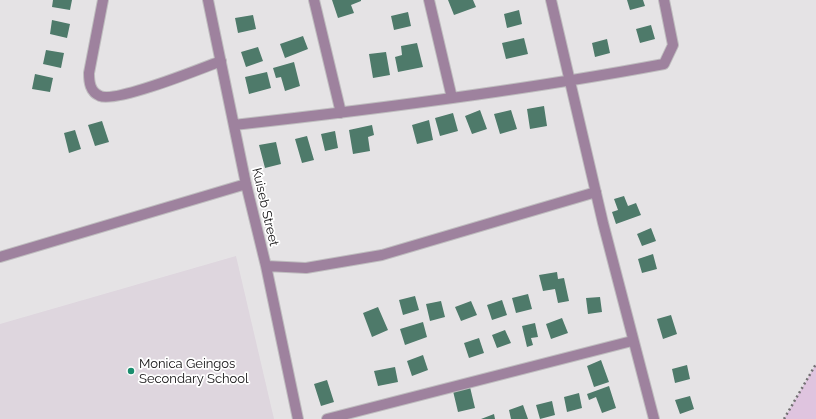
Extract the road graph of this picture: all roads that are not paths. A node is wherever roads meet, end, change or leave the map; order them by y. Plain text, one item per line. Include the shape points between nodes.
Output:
1 (103, 0) edge
2 (208, 0) edge
3 (314, 0) edge
4 (429, 0) edge
5 (551, 0) edge
6 (664, 0) edge
7 (221, 62) junction
8 (571, 82) junction
9 (452, 98) junction
10 (341, 113) junction
11 (234, 126) junction
12 (246, 184) junction
13 (596, 192) junction
14 (0, 257) edge
15 (266, 266) junction
16 (632, 341) junction
17 (298, 419) edge
18 (328, 419) edge
19 (654, 419) edge

1 - 7 street via 89,73 89,84 94,93 108,98 126,94
2 - 7 street, Kuiseb Street
3 - 10 street
4 - 9 street
5 - 8 street
6 - 8 street via 674,45 664,64
7 - 11 street, Kuiseb Street
8 - 9 street
8 - 13 street
9 - 10 street
10 - 11 street
11 - 12 street, Kuiseb Street
12 - 14 street
12 - 15 street, Kuiseb Street
13 - 15 street via 382,255 306,268
13 - 16 street
15 - 17 street, Kuiseb Street
16 - 18 street
16 - 19 street

